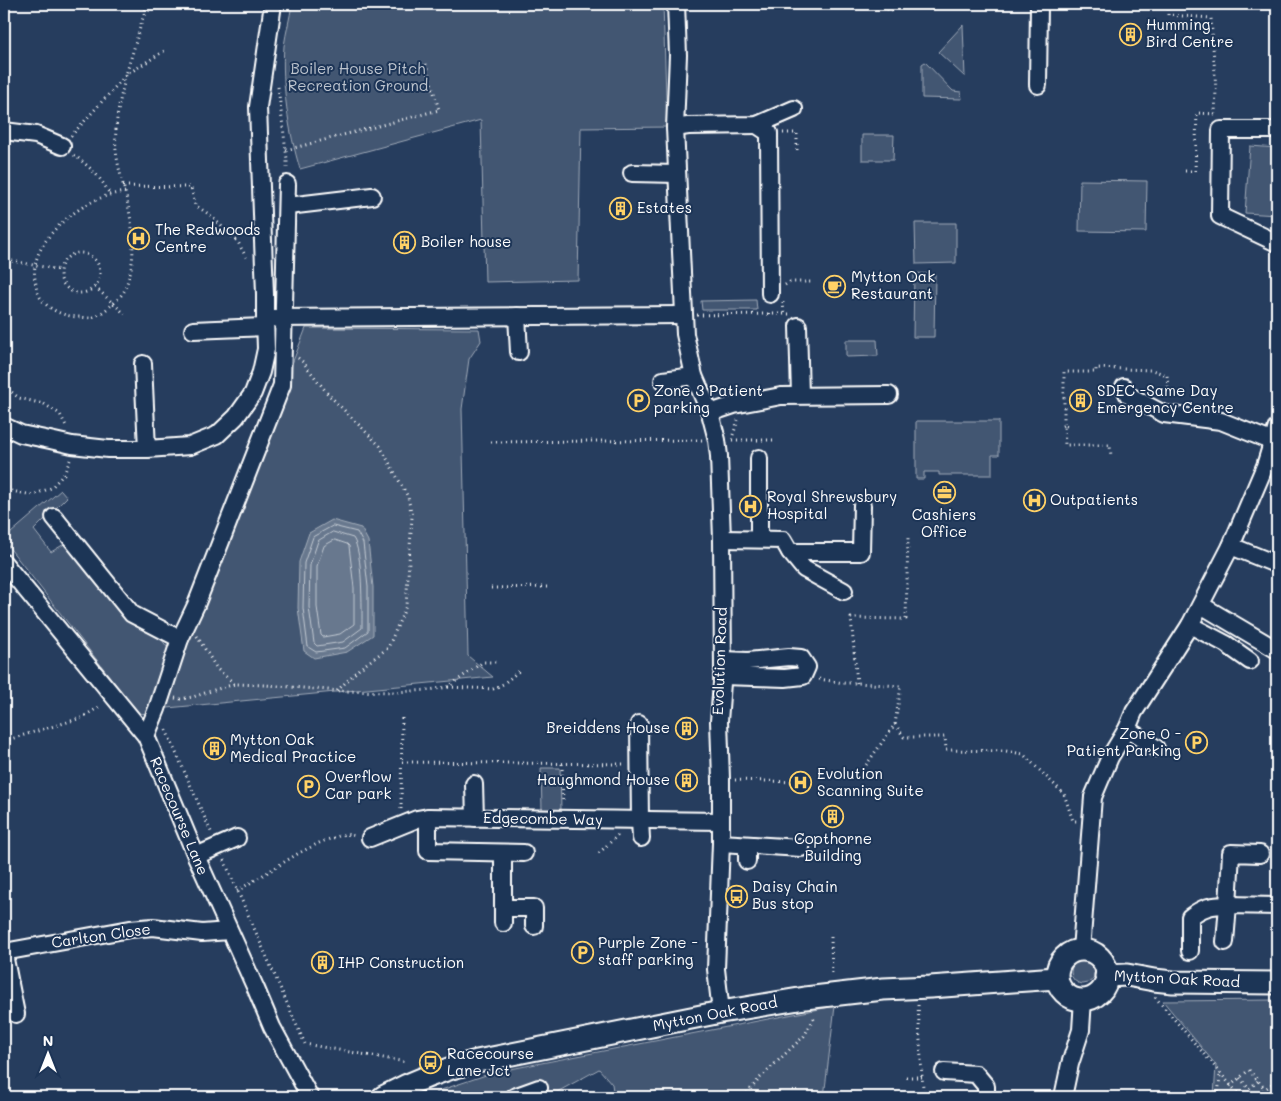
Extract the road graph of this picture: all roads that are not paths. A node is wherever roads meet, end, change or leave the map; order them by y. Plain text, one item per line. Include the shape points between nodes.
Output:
1 (676, 4) edge
2 (1039, 4) edge
3 (272, 8) edge
4 (1038, 85) dead end
5 (794, 108) dead end
6 (757, 125) junction
7 (675, 128) junction
8 (1277, 130) edge
9 (4, 131) edge
10 (62, 146) road end
11 (632, 173) dead end
12 (676, 174) junction
13 (287, 184) road end
14 (372, 196) dead end
15 (288, 206) junction
16 (1277, 243) edge
17 (779, 292) road end
18 (684, 312) junction
19 (516, 316) junction
20 (284, 318) junction
21 (795, 320) road end
22 (265, 322) junction
23 (193, 330) dead end
24 (519, 352) dead end
25 (143, 364) dead end
26 (694, 376) junction
27 (664, 380) dead end
28 (1124, 386) dead end
29 (889, 394) dead end
30 (800, 395) junction
31 (710, 413) junction
32 (4, 426) edge
33 (1277, 427) edge
34 (1274, 447) edge
35 (147, 449) junction
36 (759, 458) dead end
37 (862, 505) dead end
38 (54, 516) dead end
39 (722, 538) junction
40 (759, 539) junction
41 (1231, 546) junction
42 (790, 552) junction
43 (4, 563) edge
44 (1273, 564) dead end
45 (844, 591) dead end
46 (1200, 605) junction
47 (1190, 625) junction
48 (180, 639) junction
49 (1277, 650) edge
50 (1250, 661) dead end
51 (723, 668) junction
52 (803, 676) road end
53 (640, 724) dead end
54 (1127, 729) junction
55 (146, 736) junction
56 (1156, 748) dead end
57 (474, 784) dead end
58 (428, 817) junction
59 (475, 818) junction
60 (640, 821) junction
61 (721, 821) junction
62 (238, 838) dead end
63 (370, 838) road end
64 (641, 838) dead end
65 (721, 843) junction
66 (801, 848) dead end
67 (503, 853) junction
68 (524, 853) dead end
69 (1260, 854) dead end
70 (196, 856) junction
71 (1228, 905) junction
72 (1277, 906) edge
73 (534, 926) dead end
74 (229, 931) junction
75 (1225, 942) dead end
76 (1081, 950) junction
77 (1190, 951) dead end
78 (4, 953) edge
79 (1106, 976) junction
80 (1057, 978) junction
81 (1277, 983) edge
82 (1083, 999) junction
83 (721, 1012) junction
84 (16, 1014) dead end
85 (944, 1072) dead end
86 (539, 1088) dead end
87 (310, 1097) edge
88 (383, 1097) edge
89 (514, 1097) edge
90 (986, 1097) edge
91 (1063, 1097) edge

1 - 7 street, Evolution Road
2 - 4 street
3 - 22 street via 258,107
5 - 6 street
6 - 7 street
6 - 17 street via 769,133
7 - 12 street, Evolution Road
8 - 16 street via 1221,130 1220,216
9 - 10 street via 36,135
11 - 12 street
12 - 18 street, Evolution Road
13 - 15 street
14 - 15 street
15 - 20 street
18 - 19 street
18 - 26 street, Evolution Road
19 - 20 street
19 - 24 street
20 - 22 street
20 - 48 street via 282,385
21 - 30 street
22 - 23 street
22 - 35 street via 266,349 261,372 253,393 236,417 217,435 190,446
25 - 35 street
26 - 27 street
26 - 31 street, Evolution Road
28 - 34 street via 1128,394 1164,414 1221,421 1266,439
29 - 30 street
30 - 31 street via 734,405
31 - 39 street, Evolution Road via 719,456
32 - 35 street via 21,434 72,445
33 - 34 street
34 - 41 street
36 - 40 street
37 - 42 street via 861,552
38 - 48 street via 132,614
39 - 40 street
39 - 51 street, Evolution Road
40 - 42 street via 783,540
41 - 44 street
41 - 46 street
42 - 45 street via 804,569
43 - 55 street, Racecourse Lane
46 - 47 street
46 - 49 street
47 - 50 street
47 - 54 street via 1134,712
48 - 55 street
51 - 52 street via 748,661 801,658 807,667
51 - 61 street, Evolution Road via 719,720
53 - 60 street
54 - 56 street
54 - 76 street via 1110,757 1093,798
55 - 70 street, Racecourse Lane
57 - 59 street
58 - 59 street, Edgecombe Way
58 - 63 street, Edgecombe Way via 401,824
58 - 67 street via 428,851
59 - 60 street, Edgecombe Way
60 - 61 street, Edgecombe Way
60 - 64 street
61 - 65 street, Evolution Road
62 - 70 street
65 - 66 street via 747,853
65 - 83 street, Evolution Road via 716,969
67 - 68 street
67 - 73 street via 503,916 534,908
69 - 71 street via 1231,854
70 - 74 street, Racecourse Lane
71 - 72 street
71 - 75 street
71 - 77 street via 1200,909 1190,917
74 - 78 street, Carlton Close via 130,929
74 - 87 street, Racecourse Lane via 272,1027
76 - 79 main road, Mytton Oak Road via 1099,957
76 - 80 main road via 1073,951 1060,962
78 - 84 street
79 - 81 main road, Mytton Oak Road via 1127,975 1173,982
79 - 82 main road, Mytton Oak Road via 1102,989
80 - 82 main road via 1069,996
80 - 83 main road, Mytton Oak Road via 883,989
82 - 91 street via 1082,1030
83 - 88 main road, Mytton Oak Road via 448,1068
85 - 90 street via 976,1074 986,1086
86 - 89 street

